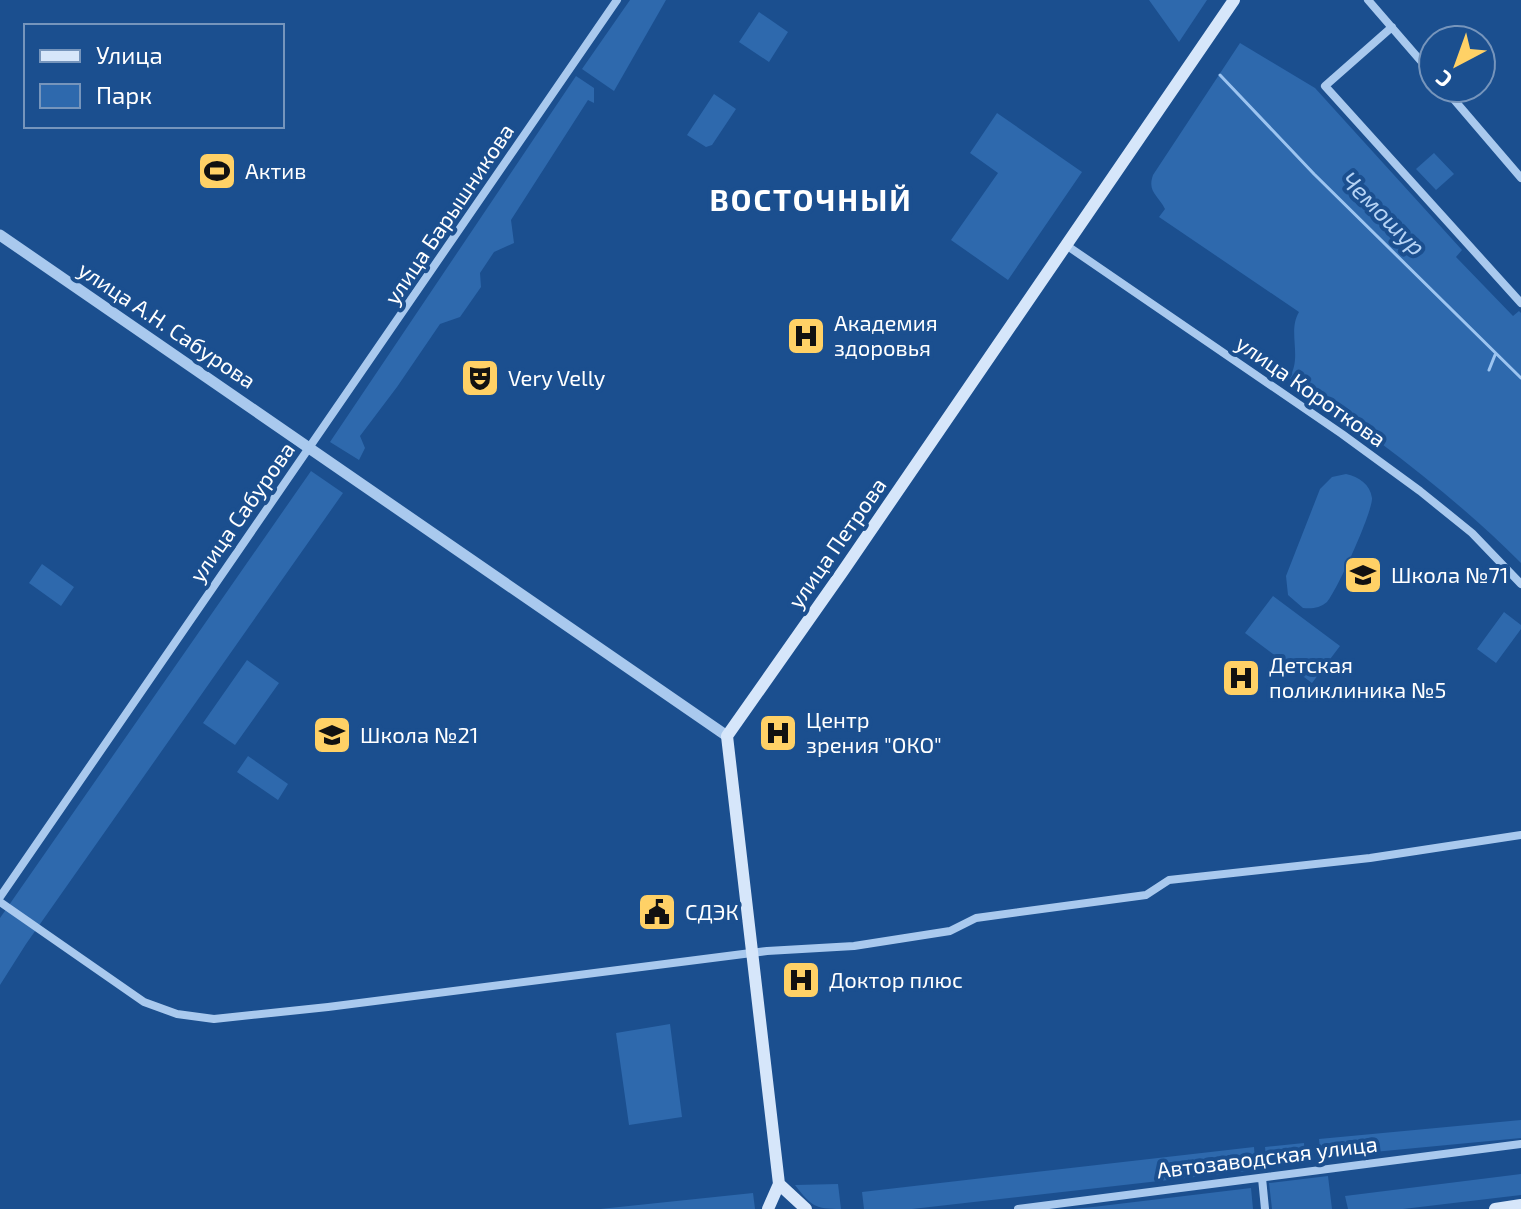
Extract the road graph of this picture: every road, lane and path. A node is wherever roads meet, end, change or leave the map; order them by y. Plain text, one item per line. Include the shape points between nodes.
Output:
1 (617, 0) edge
2 (1234, 0) edge
3 (1368, 0) edge
4 (1392, 27) junction
5 (1417, 56) edge
6 (1458, 104) edge
7 (1521, 178) edge
8 (0, 235) edge
9 (1066, 245) junction
10 (1521, 303) edge
11 (311, 447) junction
12 (1521, 584) edge
13 (727, 736) junction
14 (1521, 835) edge
15 (0, 899) edge
16 (753, 954) junction
17 (1521, 1144) edge
18 (1262, 1178) junction
19 (779, 1184) junction
20 (1521, 1205) edge
21 (1037, 1208) edge
22 (768, 1209) edge
23 (806, 1209) edge
24 (1018, 1209) edge
25 (1265, 1209) edge
26 (1495, 1209) edge

1 - 11 street, улица Барышникова
2 - 9 main road, улица Петрова
3 - 4 street
4 - 5 street
4 - 10 street via 1325,86
6 - 7 street
8 - 11 street, улица А.Н. Сабурова
9 - 12 street, улица Короткова via 1420,491 1472,533
9 - 13 main road, улица Петрова
11 - 13 street, улица Сабурова
11 - 15 street, улица Сабурова
13 - 16 main road
14 - 16 street via 1169,880 1146,895 976,918 950,931
15 - 16 street via 144,1002 214,1019
16 - 19 main road
17 - 18 street, Автозаводская улица
18 - 21 street, Автозаводская улица
18 - 25 street
19 - 22 main road
19 - 23 main road
20 - 26 main road
21 - 24 street, Автозаводская улица

